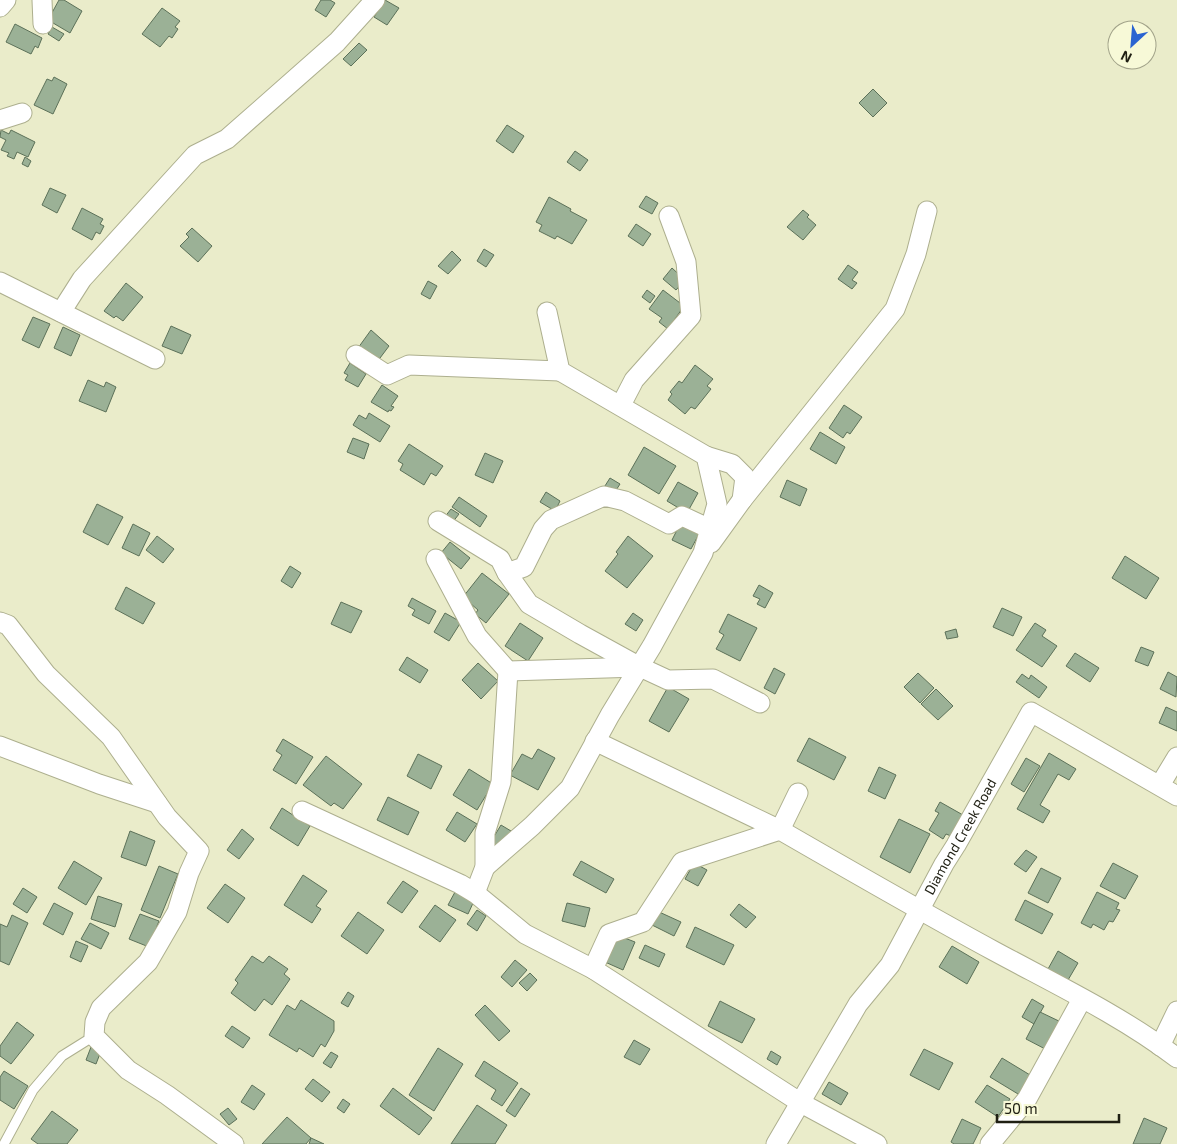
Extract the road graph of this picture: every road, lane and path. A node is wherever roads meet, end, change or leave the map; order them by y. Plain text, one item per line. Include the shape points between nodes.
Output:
1 (6, 0) edge
2 (42, 0) edge
3 (375, 0) edge
4 (0, 6) edge
5 (43, 24) dead end
6 (22, 112) dead end
7 (0, 120) edge
8 (927, 211) dead end
9 (669, 216) dead end
10 (0, 282) edge
11 (62, 312) junction
12 (547, 312) dead end
13 (356, 355) dead end
14 (155, 359) dead end
15 (560, 371) junction
16 (621, 405) junction
17 (706, 456) junction
18 (742, 500) junction
19 (438, 521) dead end
20 (710, 529) junction
21 (703, 553) junction
22 (436, 559) dead end
23 (507, 573) junction
24 (0, 622) edge
25 (640, 667) junction
26 (508, 672) junction
27 (760, 703) dead end
28 (596, 741) junction
29 (0, 746) edge
30 (1177, 757) edge
31 (1160, 785) junction
32 (798, 793) dead end
33 (1177, 796) edge
34 (157, 803) junction
35 (302, 811) dead end
36 (780, 830) junction
37 (485, 867) junction
38 (474, 893) junction
39 (920, 911) junction
40 (592, 969) junction
41 (1082, 999) junction
42 (1177, 1011) edge
43 (94, 1036) junction
44 (1160, 1046) junction
45 (1177, 1058) edge
46 (801, 1103) junction
47 (4, 1144) edge
48 (234, 1144) edge
49 (776, 1144) edge
50 (877, 1144) edge
51 (990, 1144) edge

1 - 4 street
2 - 5 street
3 - 11 street via 338,42 227,139 195,155 82,279
6 - 7 street
8 - 18 street via 916,254 895,309
9 - 16 street via 686,262 691,316 634,380
10 - 11 street
11 - 14 street
12 - 15 street
13 - 15 street via 387,375 409,365
15 - 16 street
16 - 17 street
17 - 18 street via 732,464 745,477
17 - 20 street via 717,504
18 - 21 street
19 - 23 street via 500,559
20 - 21 street
20 - 23 street via 682,516 669,524 625,501 604,496 550,520 524,567
21 - 25 street
22 - 26 street via 477,636
23 - 25 street via 530,604
24 - 34 street via 8,624 46,674 111,737
25 - 26 street
25 - 27 street via 668,680 713,679
25 - 28 street
26 - 37 street via 501,782 485,833
28 - 36 street
28 - 37 street via 570,788
29 - 34 street
30 - 31 street
31 - 33 street, Diamond Creek Road
31 - 39 street, Diamond Creek Road via 1031,712
32 - 36 street
34 - 43 street via 199,851 177,912 148,962 101,1008
35 - 38 street
36 - 39 street
36 - 40 street via 682,862 643,922 609,934
37 - 38 street
38 - 40 street via 525,934
39 - 41 street
39 - 46 street, Diamond Creek Road via 890,965 858,1004
40 - 46 street
41 - 44 street
41 - 51 street via 1028,1099
42 - 44 street
43 - 47 lane via 62,1056 33,1090
43 - 48 street via 128,1070
44 - 45 street
46 - 49 street, Diamond Creek Road
46 - 50 street

